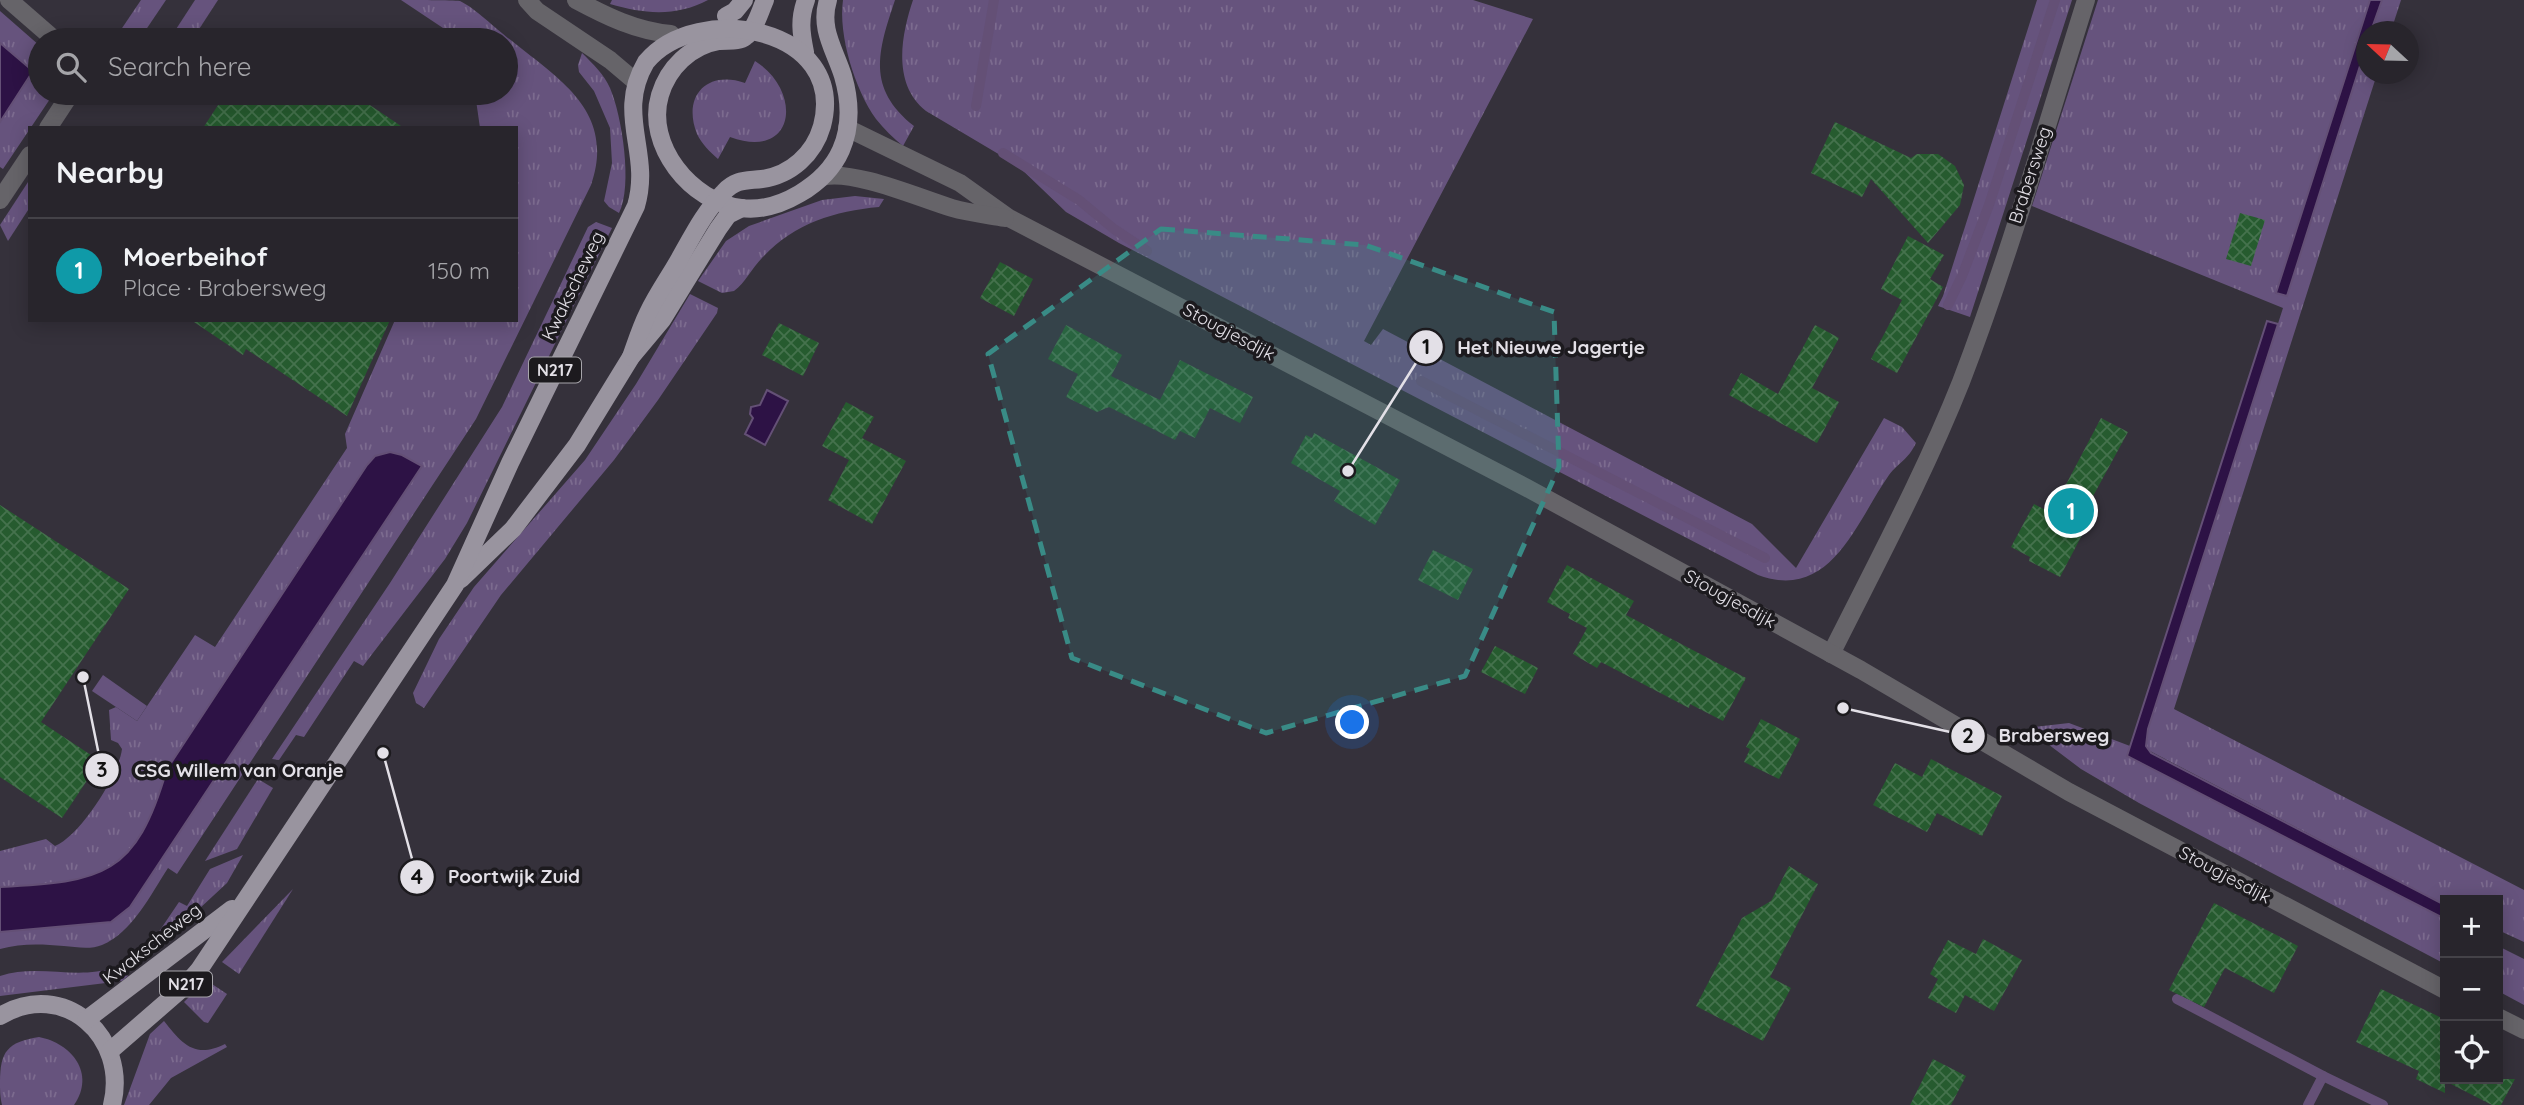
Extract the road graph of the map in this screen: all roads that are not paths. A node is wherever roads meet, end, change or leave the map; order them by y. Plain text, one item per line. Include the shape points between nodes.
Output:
1 (9, 0) edge
2 (527, 0) edge
3 (576, 0) edge
4 (744, 0) edge
5 (765, 0) edge
6 (806, 0) edge
7 (828, 0) edge
8 (2086, 0) edge
9 (726, 16) junction
10 (755, 20) junction
11 (41, 28) edge
12 (671, 34) junction
13 (805, 52) junction
14 (636, 82) junction
15 (658, 102) junction
16 (63, 105) edge
17 (824, 109) junction
18 (49, 126) edge
19 (847, 128) junction
20 (28, 158) edge
21 (822, 177) junction
22 (0, 200) edge
23 (716, 200) junction
24 (742, 208) junction
25 (1009, 218) junction
26 (631, 357) junction
27 (455, 585) junction
28 (1831, 654) junction
29 (243, 900) junction
30 (2440, 987) edge
31 (0, 1016) edge
32 (86, 1020) junction
33 (2503, 1020) edge
34 (2524, 1030) edge
35 (110, 1051) junction
36 (112, 1105) edge

1 - 11 street
2 - 14 street
3 - 12 street via 628,25
4 - 9 main road, N217
5 - 10 main road
6 - 13 main road, N217 via 800,30
7 - 19 main road via 826,31 847,93
8 - 28 street, Brabersweg via 1962,380 1912,493
9 - 10 main road, N217
9 - 12 main road, N217 via 697,21
10 - 13 main road, N217 via 783,33
10 - 15 main road via 746,37 709,43 683,58 669,74
12 - 14 main road, N217 via 649,56
13 - 17 main road, N217 via 818,75
14 - 15 main road
14 - 27 main road, Kwakscheweg / N217 via 632,118 642,180 636,206
15 - 23 main road via 658,126 669,156 686,179
16 - 18 street
17 - 19 main road
17 - 23 main road, N217 via 818,138 802,161 775,176 737,181
19 - 21 main road via 841,149
19 - 25 street, Stougjesdijk via 960,183
20 - 22 street
21 - 24 main road via 790,197
21 - 25 street, Stougjesdijk via 838,174 956,209
23 - 24 main road
23 - 26 main road, Kwakscheweg / N217 via 648,313
24 - 26 main road, Kwakscheweg / N217 via 728,215 662,320
25 - 28 street, Stougjesdijk via 1516,482
26 - 27 main road, Kwakscheweg / N217 via 578,445 527,512
27 - 29 main road, Kwakscheweg / N217 via 275,859
28 - 30 street, Stougjesdijk via 2069,792
29 - 32 main road, Kwakscheweg / N217
29 - 35 main road, Kwakscheweg / N217 via 193,977
31 - 32 main road via 21,1007 49,1005
32 - 35 main road
33 - 34 street
35 - 36 main road via 116,1077

